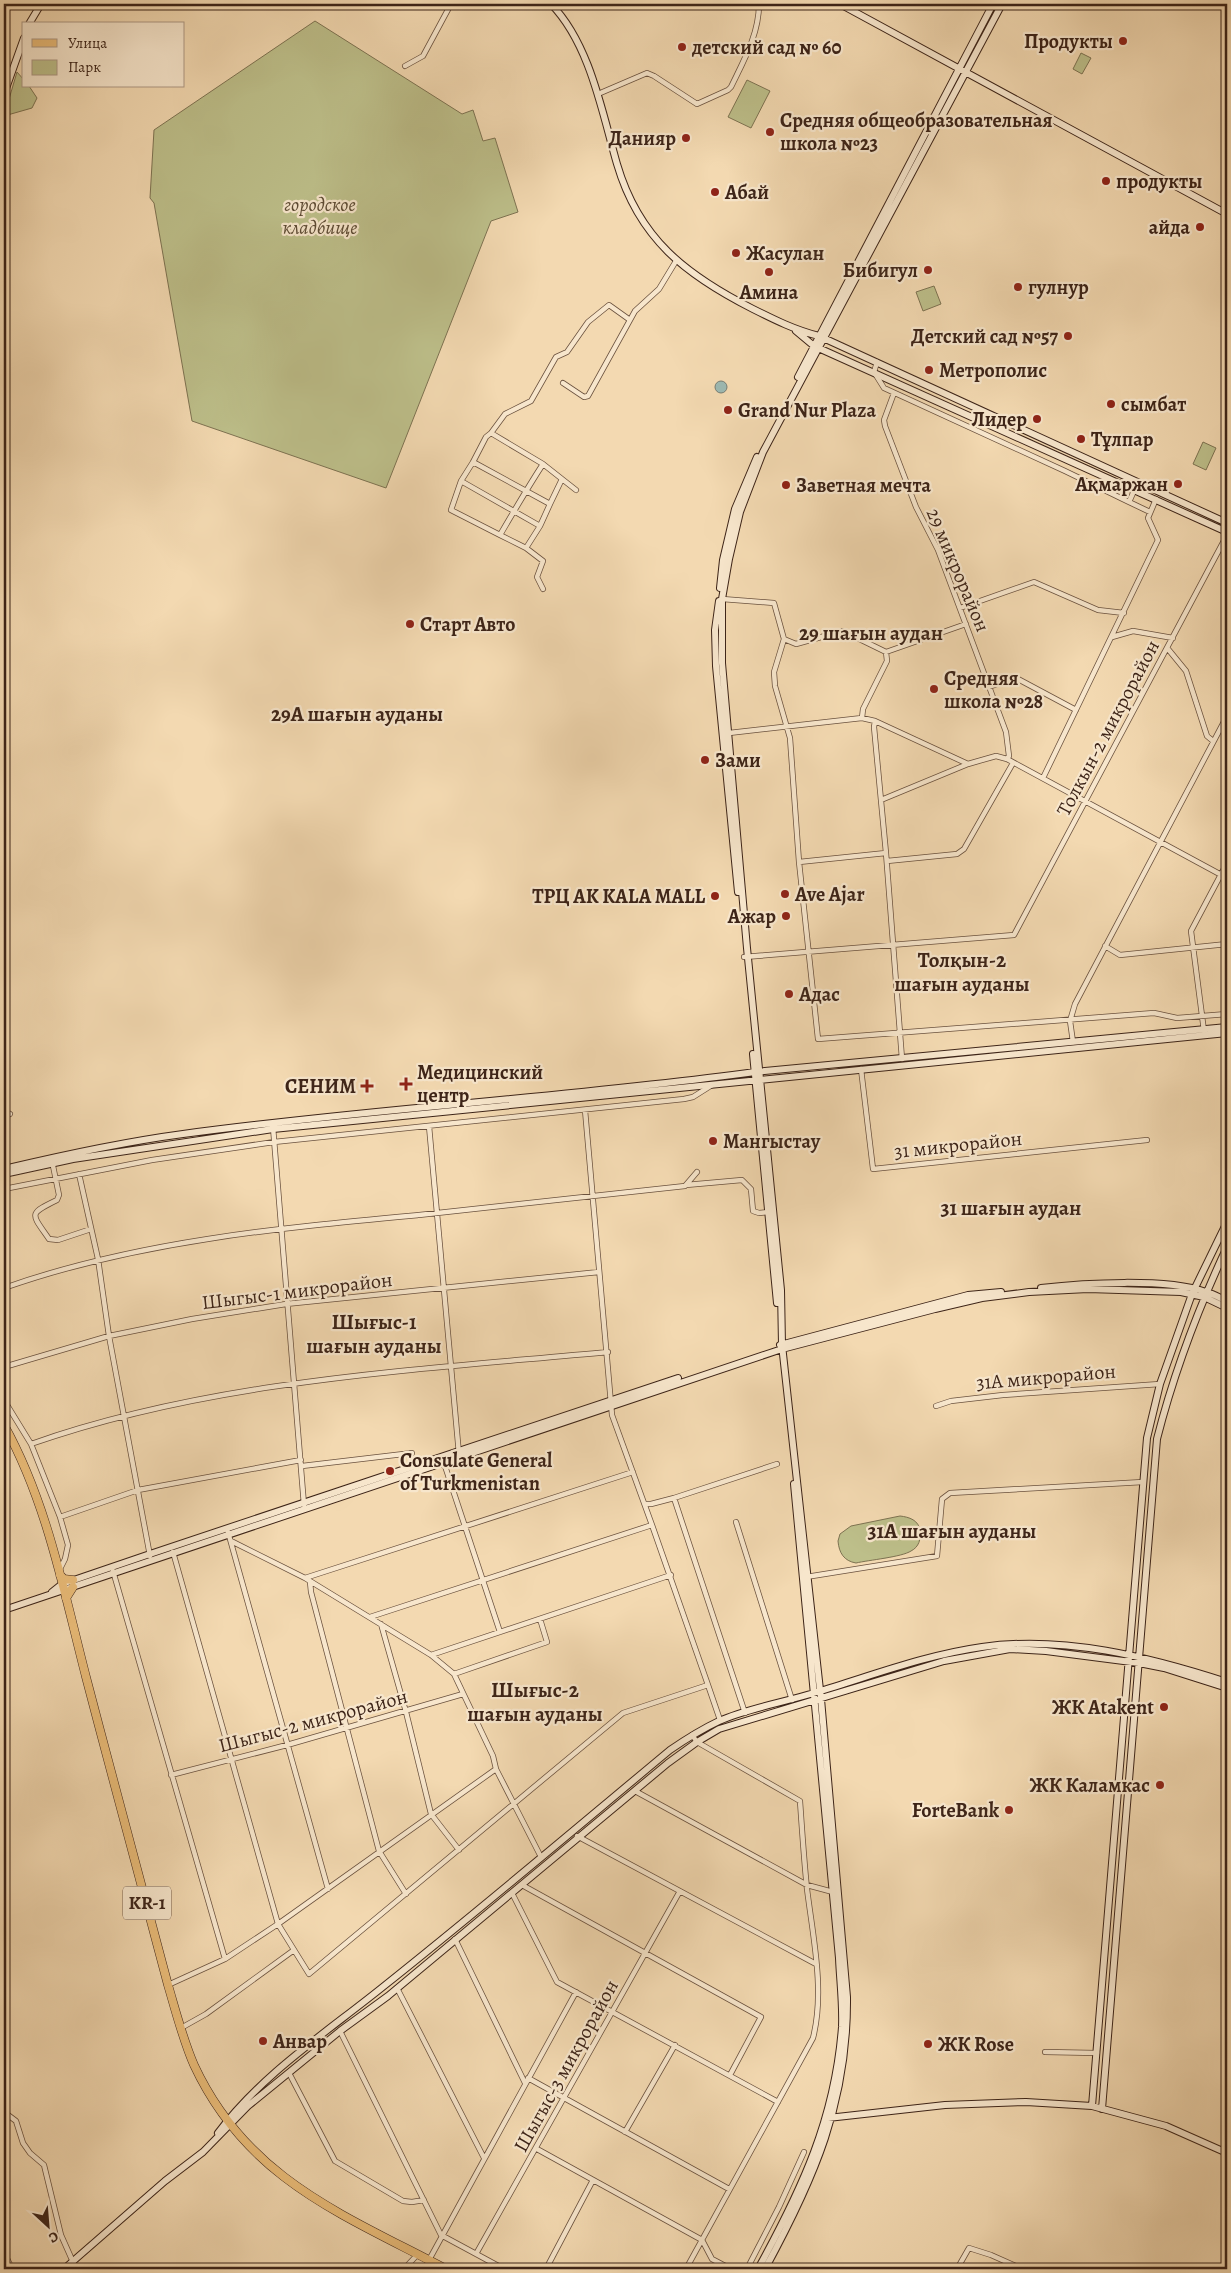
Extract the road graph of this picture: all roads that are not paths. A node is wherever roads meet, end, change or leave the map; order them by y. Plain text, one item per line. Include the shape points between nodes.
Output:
1 (40, 4) edge
2 (451, 4) edge
3 (551, 4) edge
4 (760, 4) edge
5 (840, 4) edge
6 (993, 4) edge
7 (1002, 4) edge
8 (30, 22) edge
9 (22, 44) edge
10 (405, 66) dead end
11 (958, 68) junction
12 (966, 72) junction
13 (4, 94) edge
14 (598, 94) junction
15 (1227, 214) edge
16 (676, 261) junction
17 (630, 320) junction
18 (795, 330) junction
19 (822, 337) junction
20 (816, 347) junction
21 (877, 362) junction
22 (874, 372) junction
23 (562, 383) dead end
24 (894, 393) junction
25 (491, 433) junction
26 (473, 462) junction
27 (543, 464) junction
28 (562, 479) junction
29 (461, 481) junction
30 (1138, 482) junction
31 (1134, 489) junction
32 (576, 490) dead end
33 (525, 492) junction
34 (1156, 499) junction
35 (1129, 502) junction
36 (550, 504) junction
37 (515, 511) junction
38 (1150, 512) junction
39 (1227, 523) edge
40 (540, 526) junction
41 (1227, 533) edge
42 (500, 535) junction
43 (526, 548) junction
44 (543, 589) dead end
45 (721, 599) junction
46 (960, 608) junction
47 (1124, 613) junction
48 (966, 624) junction
49 (1112, 637) junction
50 (1173, 638) junction
51 (784, 639) junction
52 (1168, 650) junction
53 (886, 652) junction
54 (989, 688) junction
55 (1076, 710) junction
56 (1227, 716) edge
57 (862, 718) junction
58 (875, 721) junction
59 (787, 726) junction
60 (726, 733) junction
61 (1213, 741) junction
62 (1007, 759) junction
63 (1014, 763) junction
64 (968, 764) junction
65 (1042, 778) junction
66 (881, 800) junction
67 (1085, 801) junction
68 (1159, 842) junction
69 (886, 853) junction
70 (887, 861) junction
71 (799, 862) junction
72 (1227, 863) edge
73 (1221, 875) junction
74 (1227, 878) edge
75 (1227, 944) edge
76 (893, 945) junction
77 (1105, 946) junction
78 (1193, 948) junction
79 (809, 952) junction
80 (746, 957) junction
81 (1227, 1014) edge
82 (1201, 1015) junction
83 (1070, 1020) junction
84 (1227, 1027) edge
85 (1204, 1032) junction
86 (900, 1033) junction
87 (1227, 1033) edge
88 (1073, 1042) junction
89 (1005, 1052) junction
90 (902, 1062) junction
91 (861, 1066) junction
92 (758, 1076) junction
93 (717, 1078) junction
94 (713, 1084) junction
95 (585, 1110) junction
96 (4, 1111) edge
97 (10, 1114) dead end
98 (388, 1114) junction
99 (273, 1126) junction
100 (429, 1126) junction
101 (1146, 1140) dead end
102 (274, 1142) junction
103 (52, 1161) junction
104 (4, 1169) edge
105 (697, 1172) dead end
106 (4, 1174) edge
107 (79, 1174) junction
108 (56, 1179) junction
109 (685, 1186) junction
110 (4, 1189) edge
111 (592, 1196) junction
112 (768, 1212) junction
113 (437, 1213) junction
114 (1227, 1222) edge
115 (280, 1228) junction
116 (91, 1229) junction
117 (1227, 1247) edge
118 (98, 1259) junction
119 (599, 1272) junction
120 (4, 1288) edge
121 (444, 1289) junction
122 (1194, 1292) junction
123 (1205, 1294) junction
124 (1227, 1301) edge
125 (286, 1304) junction
126 (1227, 1308) edge
127 (109, 1336) junction
128 (780, 1347) junction
129 (608, 1352) junction
130 (4, 1367) edge
131 (451, 1368) junction
132 (296, 1383) junction
133 (1160, 1384) junction
134 (1171, 1387) junction
135 (4, 1400) edge
136 (612, 1403) junction
137 (936, 1406) dead end
138 (124, 1415) junction
139 (4, 1425) edge
140 (31, 1444) junction
141 (412, 1453) dead end
142 (459, 1455) junction
143 (301, 1460) junction
144 (443, 1460) junction
145 (777, 1464) dead end
146 (302, 1466) junction
147 (633, 1472) junction
148 (1143, 1482) junction
149 (138, 1490) junction
150 (674, 1498) junction
151 (645, 1504) junction
152 (304, 1507) junction
153 (60, 1517) junction
154 (736, 1522) dead end
155 (652, 1524) junction
156 (464, 1526) junction
157 (229, 1535) junction
158 (172, 1550) junction
159 (151, 1557) junction
160 (113, 1570) junction
161 (59, 1574) junction
162 (671, 1575) junction
163 (805, 1577) junction
164 (305, 1578) junction
165 (483, 1581) junction
166 (310, 1582) junction
167 (73, 1584) junction
168 (64, 1591) junction
169 (4, 1610) edge
170 (370, 1617) junction
171 (540, 1619) junction
172 (381, 1624) junction
173 (500, 1632) junction
174 (431, 1655) junction
175 (1128, 1658) junction
176 (1139, 1659) junction
177 (454, 1674) junction
178 (1227, 1682) edge
179 (708, 1685) junction
180 (1227, 1688) edge
181 (463, 1694) junction
182 (817, 1696) junction
183 (792, 1700) junction
184 (406, 1712) junction
185 (745, 1713) junction
186 (720, 1720) junction
187 (346, 1728) junction
188 (692, 1735) junction
189 (697, 1742) junction
190 (287, 1745) junction
191 (231, 1759) junction
192 (496, 1769) junction
193 (171, 1775) junction
194 (635, 1791) junction
195 (515, 1804) junction
196 (431, 1814) junction
197 (572, 1831) junction
198 (579, 1838) junction
199 (459, 1850) junction
200 (379, 1851) junction
201 (541, 1858) junction
202 (1110, 1880) junction
203 (1121, 1881) junction
204 (522, 1885) junction
205 (807, 1886) junction
206 (328, 1890) junction
207 (680, 1891) junction
208 (836, 1892) junction
209 (512, 1893) junction
210 (406, 1894) junction
211 (278, 1924) junction
212 (455, 1939) junction
213 (294, 1950) junction
214 (646, 1953) junction
215 (225, 1958) junction
216 (816, 1964) junction
217 (168, 1986) junction
218 (383, 1987) junction
219 (398, 1988) junction
220 (576, 1992) junction
221 (388, 1996) junction
222 (613, 2012) junction
223 (181, 2028) junction
224 (340, 2031) junction
225 (675, 2045) junction
226 (1045, 2052) dead end
227 (1097, 2053) junction
228 (289, 2072) junction
229 (730, 2075) junction
230 (527, 2081) junction
231 (565, 2099) junction
232 (778, 2102) junction
233 (1092, 2106) junction
234 (1102, 2108) junction
235 (4, 2112) edge
236 (829, 2118) junction
237 (229, 2122) junction
238 (625, 2132) junction
239 (537, 2149) junction
240 (804, 2152) dead end
241 (1227, 2153) edge
242 (484, 2158) junction
243 (594, 2180) junction
244 (729, 2190) junction
245 (424, 2200) junction
246 (441, 2235) junction
247 (702, 2240) junction
248 (4, 2252) edge
249 (418, 2254) junction
250 (476, 2254) junction
251 (429, 2260) junction
252 (73, 2262) junction
253 (1018, 2267) dead end
254 (12, 2269) edge
255 (64, 2269) edge
256 (404, 2269) edge
257 (446, 2269) edge
258 (504, 2269) edge
259 (546, 2269) edge
260 (686, 2269) edge
261 (731, 2269) edge
262 (747, 2269) edge
263 (758, 2269) edge
264 (766, 2269) edge
265 (957, 2269) edge

1 - 8 main road
2 - 10 street via 423,56
3 - 14 main road via 568,26
4 - 14 street via 756,30 732,87 697,104 648,73
5 - 11 main road
6 - 11 main road
7 - 12 main road
9 - 13 main road
11 - 12 main road
11 - 19 main road
12 - 15 main road
12 - 19 main road
14 - 16 main road via 624,187 651,233
16 - 17 street via 658,290
16 - 18 main road via 716,290
17 - 23 street via 588,396
17 - 25 street via 609,305 588,322 567,352 556,357 531,401 506,413
18 - 19 main road
18 - 20 main road
19 - 20 main road
19 - 21 main road
20 - 22 main road
20 - 45 main road via 770,435 740,512
21 - 22 street
21 - 30 main road
22 - 24 street via 884,388
22 - 31 main road
24 - 35 street
24 - 46 street, 29 микрорайон via 884,420 916,507 938,550
25 - 26 street
25 - 27 street
26 - 29 street
26 - 33 street
27 - 28 street
27 - 33 street
28 - 32 street
28 - 36 street
29 - 37 street
29 - 42 street via 451,510
30 - 31 street
30 - 39 main road
31 - 34 main road
31 - 35 street
33 - 36 street
33 - 37 street
34 - 38 street
34 - 41 main road
35 - 38 street
36 - 40 street
37 - 40 street
37 - 42 street
38 - 47 street via 1148,518 1158,540
40 - 43 street
41 - 50 street, Толкын-2 микрорайон
42 - 43 street
43 - 44 street via 543,561 538,577
45 - 51 street via 774,603
45 - 60 main road
46 - 47 street via 1034,582 1098,610
46 - 48 street, 29 микрорайон
47 - 49 street
48 - 53 street
48 - 54 street, 29 микрорайон
49 - 50 street via 1134,631
49 - 55 street
50 - 52 street, Толкын-2 микрорайон
51 - 53 street via 796,644 842,631
51 - 59 street via 774,672
52 - 61 street via 1186,671 1207,736
52 - 67 street, Толкын-2 микрорайон
53 - 57 street via 886,662
54 - 55 street via 1018,679
54 - 62 street, 29 микрорайон via 1006,732
55 - 65 street
56 - 61 street
57 - 58 street
57 - 59 street
58 - 64 street
58 - 66 street
59 - 60 street
59 - 71 street
60 - 80 main road
61 - 68 street
62 - 63 street
62 - 64 street via 996,756
63 - 65 street
63 - 70 street via 964,849 957,854
64 - 66 street
65 - 67 street
66 - 69 street
67 - 68 street
67 - 76 street, Толкын-2 микрорайон via 1014,935
68 - 73 street
68 - 77 street
69 - 70 street
69 - 71 street
70 - 76 street
71 - 79 street
72 - 73 street
73 - 74 street
73 - 78 street via 1191,931
75 - 78 street
76 - 79 street
76 - 86 street
77 - 78 street via 1120,955
77 - 83 street
78 - 82 street
79 - 80 street
79 - 86 street via 818,1039
80 - 92 main road
81 - 82 street
82 - 83 street via 1171,1017 1154,1012
82 - 85 street
83 - 86 street
83 - 88 street
84 - 85 main road
85 - 87 main road
85 - 88 main road
85 - 89 main road
86 - 90 street
88 - 89 main road
89 - 90 main road
90 - 91 main road
91 - 92 main road
91 - 101 street, 31 микрорайон via 873,1169
92 - 93 main road
92 - 94 main road
92 - 112 main road
92 - 128 main road via 780,1290
93 - 94 street
93 - 98 main road
94 - 95 street via 684,1099
94 - 98 main road
95 - 100 street
95 - 111 street
96 - 97 street
98 - 99 main road
99 - 102 street
99 - 103 main road via 166,1136
100 - 102 street
100 - 113 street
102 - 107 street
102 - 115 street
103 - 104 main road
103 - 106 main road
103 - 108 street
105 - 109 street
107 - 108 street
107 - 116 street
108 - 110 street
108 - 116 street via 57,1200 34,1213 48,1239 58,1240
109 - 111 street
109 - 112 street via 742,1180 751,1189 753,1211
111 - 113 street
111 - 119 street
112 - 128 main road
113 - 115 street
113 - 121 street
114 - 122 main road
115 - 118 street
115 - 125 street
116 - 118 street
117 - 123 main road
118 - 120 street
118 - 127 street
119 - 121 street, Шыгыс-1 микрорайон
119 - 129 street
121 - 125 street, Шыгыс-1 микрорайон
121 - 131 street
122 - 123 main road
122 - 128 main road via 1150,1284 1072,1284 968,1295
122 - 133 main road
123 - 124 main road
123 - 126 main road
123 - 134 main road
125 - 127 street, Шыгыс-1 микрорайон
125 - 132 street
127 - 130 street, Шыгыс-1 микрорайон
127 - 138 street
128 - 136 main road
128 - 163 main road
129 - 131 street
129 - 136 street
131 - 132 street
131 - 142 street
132 - 138 street
132 - 143 street
133 - 134 main road
133 - 137 street, 31А микрорайон via 987,1397
133 - 148 main road via 1147,1438
134 - 176 main road via 1158,1439
135 - 140 street
136 - 142 main road
136 - 147 street via 612,1415
138 - 140 street
138 - 149 street
139 - 161 main road, KR-1 via 30,1480
140 - 153 street
141 - 146 street
142 - 144 main road
143 - 146 street
143 - 149 street
144 - 152 main road
144 - 156 street
145 - 150 street
146 - 152 street
147 - 151 street
147 - 156 street
148 - 163 street via 950,1494 942,1499 937,1556
148 - 175 main road
149 - 153 street
149 - 159 street
150 - 151 street
150 - 185 street
151 - 155 street
152 - 157 main road
153 - 161 street via 68,1545
154 - 183 street
155 - 162 street
155 - 165 street
156 - 164 street
156 - 165 street
157 - 158 main road
157 - 164 street via 239,1544
157 - 190 street
158 - 159 main road
158 - 191 street
159 - 160 main road
160 - 167 main road
160 - 193 street
161 - 167 main road
161 - 168 main road, KR-1
162 - 171 street
162 - 179 street
163 - 182 main road
164 - 166 street
165 - 170 street
165 - 173 street
166 - 170 street
166 - 187 street
167 - 168 main road
167 - 168 main road
168 - 169 main road
168 - 217 main road, KR-1
170 - 172 street
171 - 173 street
171 - 177 street via 547,1642
172 - 174 street
172 - 184 street
173 - 174 street
174 - 177 street
175 - 176 main road
175 - 182 main road via 1037,1644 982,1647 896,1668
175 - 202 main road
176 - 178 main road
176 - 180 main road
176 - 203 main road
177 - 181 street
179 - 186 street
179 - 195 street via 623,1713
181 - 184 street, Шыгыс-2 микрорайон
181 - 192 street
182 - 183 main road
182 - 189 main road via 719,1729
182 - 208 main road
183 - 185 main road
184 - 187 street, Шыгыс-2 микрорайон
184 - 196 street
185 - 186 main road
186 - 188 main road
187 - 190 street, Шыгыс-2 микрорайон
187 - 200 street
188 - 189 street
188 - 197 main road
189 - 194 main road
189 - 205 street via 800,1801
190 - 191 street, Шыгыс-2 микрорайон
190 - 206 street
191 - 193 street, Шыгыс-2 микрорайон
191 - 211 street
192 - 195 street
192 - 196 street
193 - 215 street
194 - 198 main road
194 - 205 street
195 - 199 street
195 - 201 street
196 - 199 street
196 - 200 street
197 - 198 street
197 - 201 main road
198 - 204 main road
198 - 207 street
199 - 210 street
200 - 206 street
200 - 210 street
201 - 218 main road
202 - 203 street
202 - 227 main road
203 - 234 main road
204 - 209 main road
204 - 214 street
205 - 208 street
205 - 216 street
206 - 211 street
207 - 214 street, Шыгыс-3 микрорайон
207 - 216 street
208 - 236 main road via 842,2024
209 - 212 main road
209 - 220 street via 557,1982
210 - 213 street via 309,1974
211 - 213 street
211 - 215 street
212 - 219 main road
212 - 230 street
213 - 223 street via 206,2014
214 - 222 street, Шыгыс-3 микрорайон
214 - 229 street via 761,2017
215 - 217 street
216 - 232 street via 818,2020
217 - 223 main road, KR-1
218 - 221 main road
218 - 237 main road via 303,2048
219 - 221 main road
219 - 242 street
220 - 222 street
220 - 230 street
221 - 224 main road
222 - 225 street
222 - 231 street, Шыгыс-3 микрорайон
223 - 237 main road, KR-1 via 198,2072
224 - 228 main road
224 - 245 street
225 - 229 street
225 - 238 street
226 - 227 street
227 - 233 main road
228 - 237 main road
228 - 245 street via 335,2161 403,2201
229 - 232 street
230 - 231 street
230 - 242 street
231 - 238 street
231 - 239 street, Шыгыс-3 микрорайон
232 - 244 street
233 - 234 main road
233 - 236 main road via 1026,2102 945,2105
234 - 241 main road via 1166,2126
235 - 252 street via 16,2121 23,2143 44,2165 61,2236
236 - 263 main road via 804,2180
236 - 264 main road via 815,2170
237 - 249 main road, KR-1 via 275,2171 304,2193 334,2212
237 - 252 main road via 203,2152
238 - 244 street
239 - 243 street
239 - 250 street, Шыгыс-3 микрорайон
240 - 262 street
242 - 246 street
243 - 247 street
243 - 259 street
244 - 247 street
245 - 246 street
246 - 250 street
246 - 251 street
247 - 260 street
247 - 261 street via 712,2259
248 - 254 street
249 - 251 main road, KR-1
249 - 256 street
250 - 258 street
251 - 257 main road, KR-1
252 - 255 main road
253 - 265 street via 969,2248

